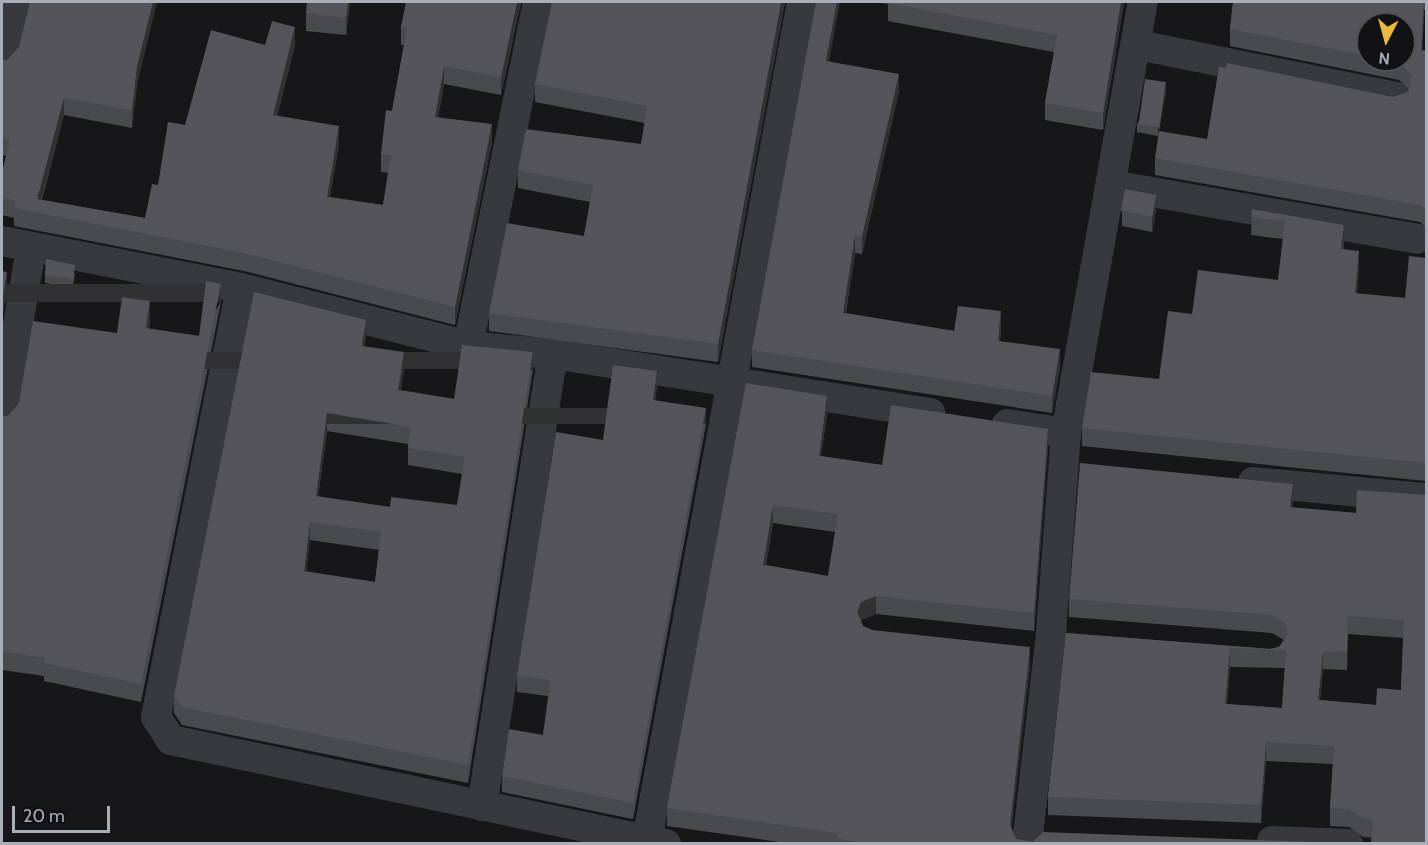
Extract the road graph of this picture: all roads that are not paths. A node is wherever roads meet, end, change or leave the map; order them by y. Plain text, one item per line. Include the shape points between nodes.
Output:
1 (538, 2) edge
2 (802, 2) edge
3 (1143, 2) edge
4 (11, 13) edge
5 (1138, 45) junction
6 (2, 62) edge
7 (1396, 97) edge
8 (1112, 185) junction
9 (1417, 239) dead end
10 (2, 241) edge
11 (31, 249) junction
12 (241, 288) junction
13 (468, 346) junction
14 (553, 354) junction
15 (733, 384) junction
16 (2, 418) edge
17 (1074, 453) junction
18 (1219, 478) edge
19 (1426, 498) edge
20 (482, 807) junction
21 (1036, 836) edge
22 (1242, 840) edge
23 (657, 842) edge
24 (1348, 843) edge

1 - 13 street
2 - 15 street
3 - 5 street
4 - 6 street
5 - 7 street
5 - 8 street
8 - 9 street
8 - 17 street
10 - 11 street
11 - 12 street
11 - 16 street
12 - 13 street
12 - 20 street via 156,717 171,740
13 - 14 street
14 - 15 street
14 - 20 street
15 - 17 street via 969,419
15 - 23 street
17 - 21 street via 1049,641
18 - 19 street
20 - 23 street
22 - 24 street

